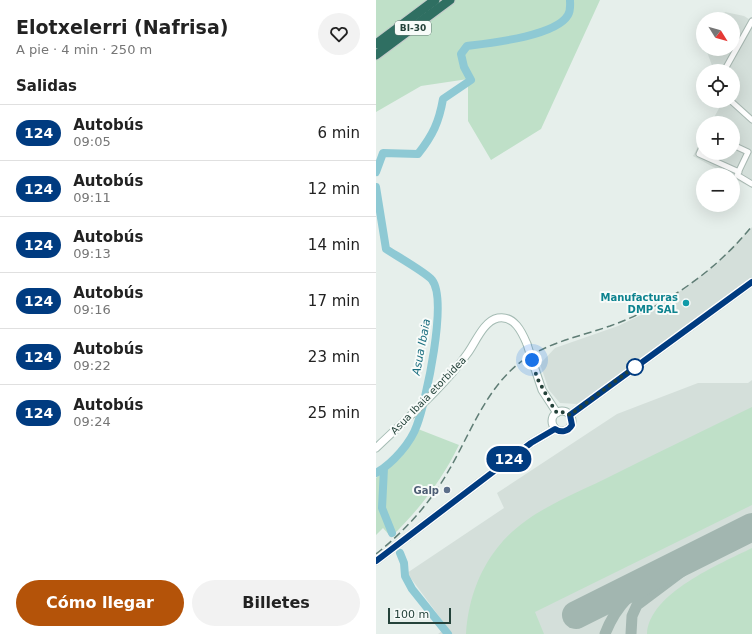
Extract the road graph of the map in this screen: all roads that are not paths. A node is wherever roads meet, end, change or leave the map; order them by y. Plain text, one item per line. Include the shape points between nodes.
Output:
1 (435, 0) edge
2 (450, 0) edge
3 (752, 21) edge
4 (376, 44) edge
5 (376, 55) edge
6 (728, 64) edge
7 (739, 108) edge
8 (752, 120) edge
9 (740, 148) edge
10 (712, 160) edge
11 (730, 168) edge
12 (740, 170) edge
13 (740, 177) edge
14 (752, 184) edge
15 (752, 282) edge
16 (557, 413) junction
17 (570, 415) junction
18 (555, 429) junction
19 (376, 448) edge
20 (376, 561) edge

1 - 4 highway, BI-30
2 - 5 highway, BI-30
3 - 6 street
7 - 8 street
9 - 12 street via 748,152
10 - 11 street
13 - 14 street
15 - 17 street
16 - 17 street via 565,412
16 - 18 street via 552,420
16 - 19 street, Asua Ibaia etorbidea, bridge via 542,390 521,331 511,320 494,319 442,383
17 - 18 street via 572,425 568,430 561,432
18 - 20 street via 531,443

